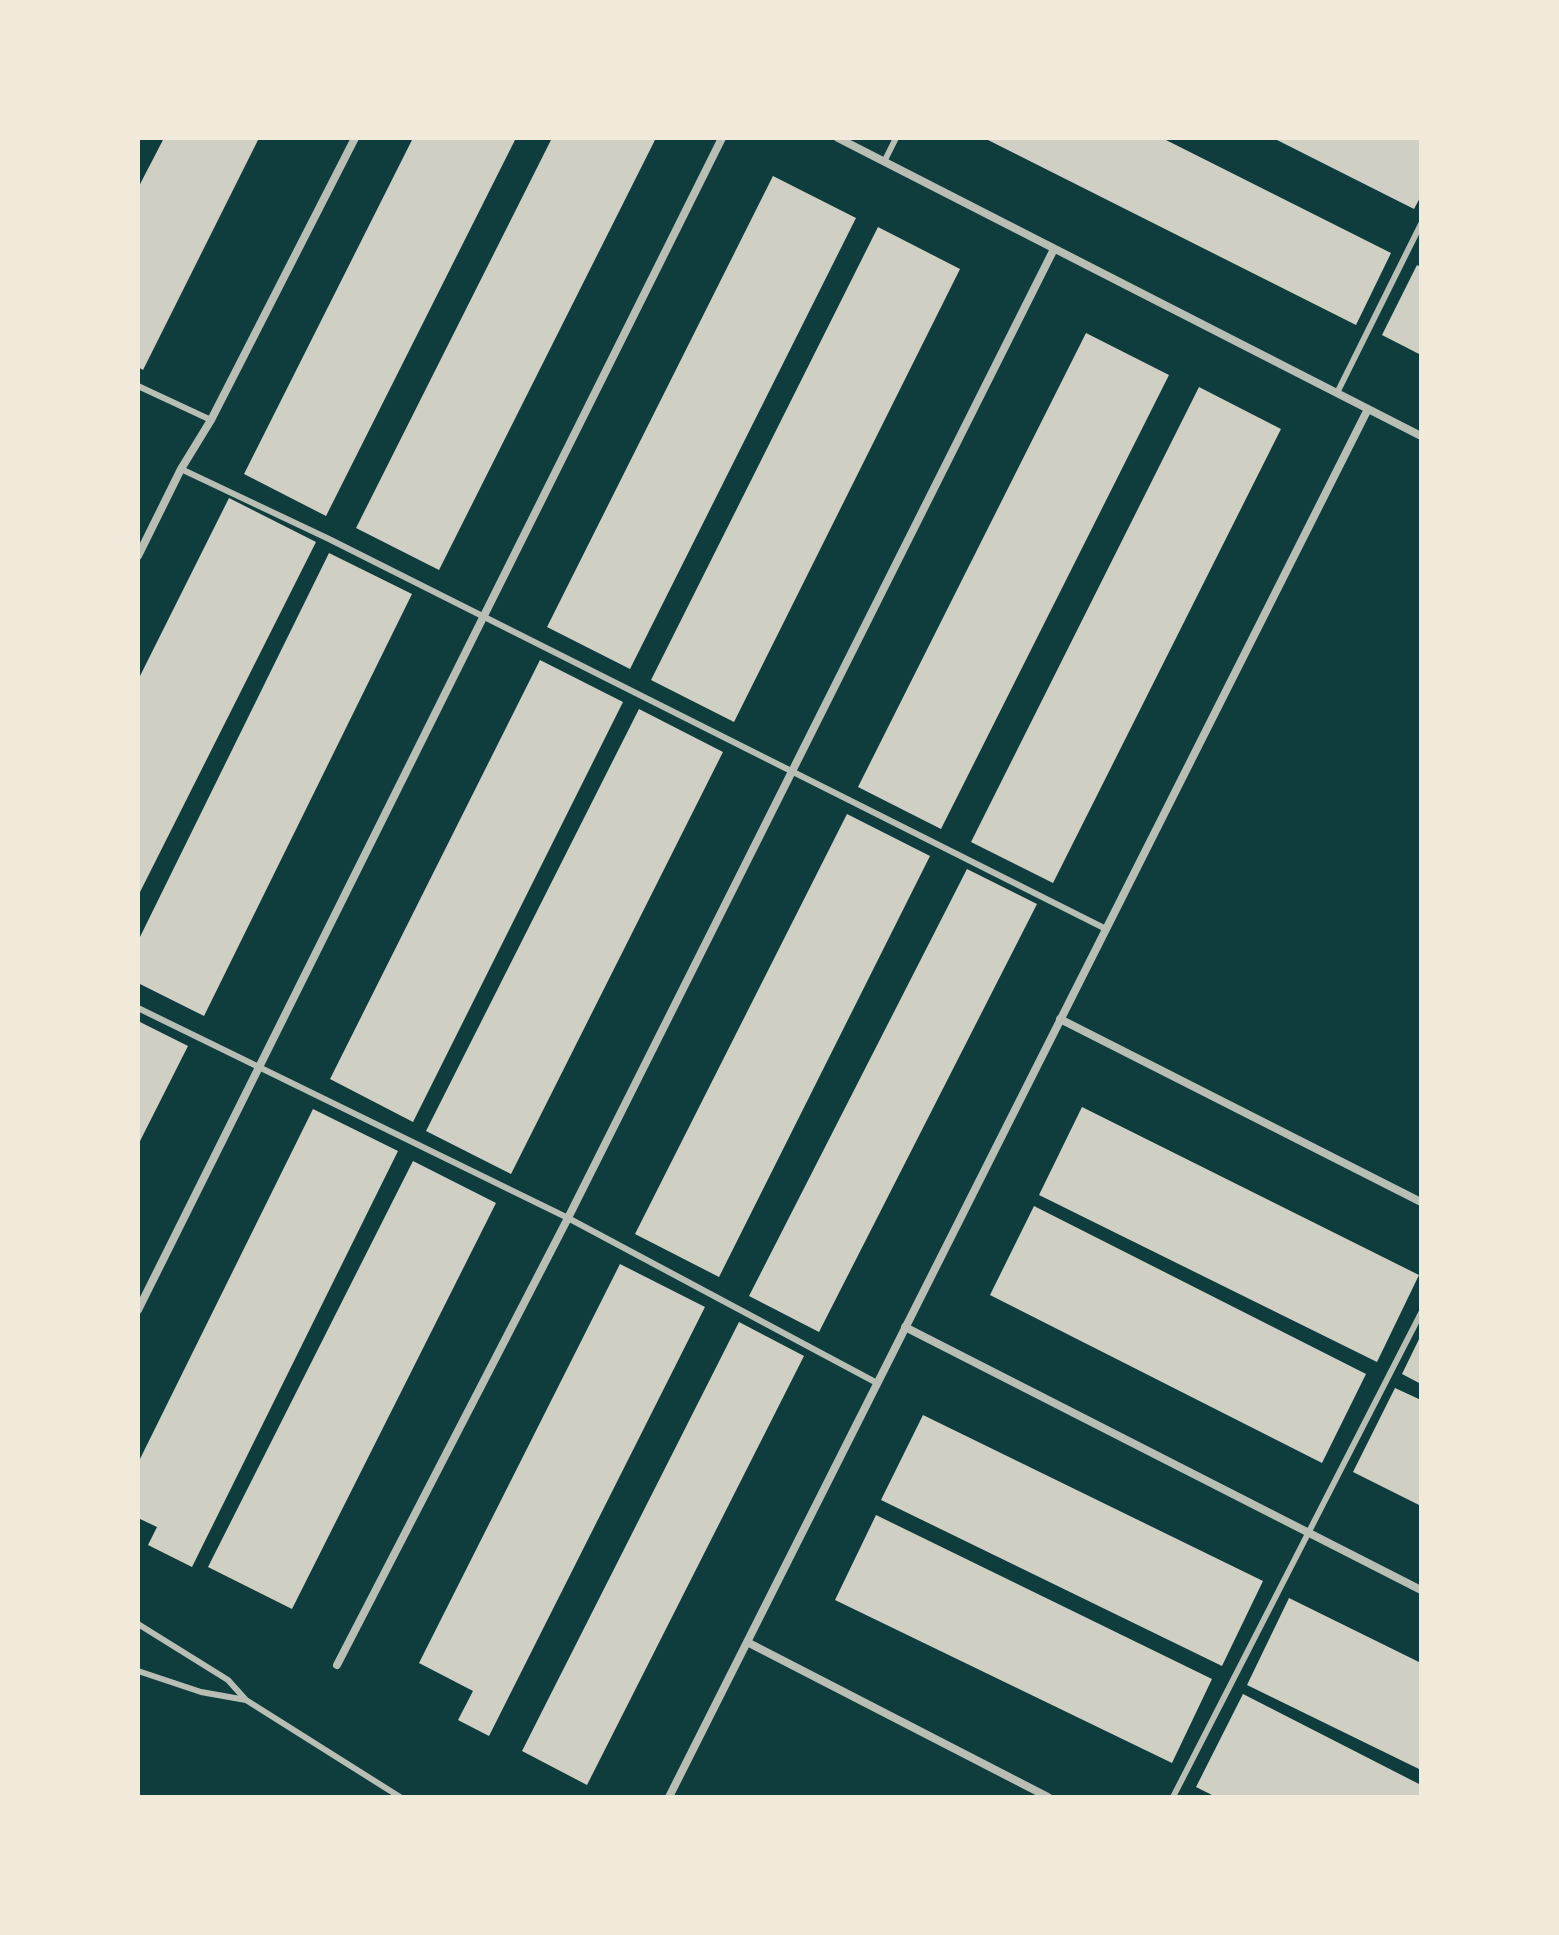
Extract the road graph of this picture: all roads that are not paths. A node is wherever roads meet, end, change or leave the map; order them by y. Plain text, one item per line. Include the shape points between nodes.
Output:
1 (355, 138) edge
2 (722, 138) edge
3 (838, 138) edge
4 (896, 138) edge
5 (884, 162) junction
6 (1421, 224) edge
7 (1054, 249) junction
8 (138, 386) edge
9 (1337, 393) junction
10 (1368, 409) junction
11 (211, 420) junction
12 (1421, 436) edge
13 (181, 469) junction
14 (138, 556) edge
15 (483, 617) junction
16 (792, 772) junction
17 (1106, 929) junction
18 (138, 1008) edge
19 (1060, 1019) junction
20 (259, 1067) junction
21 (1421, 1202) edge
22 (568, 1218) junction
23 (138, 1310) edge
24 (1421, 1313) edge
25 (905, 1327) junction
26 (877, 1383) junction
27 (1308, 1533) junction
28 (1421, 1590) edge
29 (138, 1624) edge
30 (747, 1642) junction
31 (337, 1665) dead end
32 (138, 1671) edge
33 (246, 1700) junction
34 (400, 1797) edge
35 (669, 1797) edge
36 (1048, 1797) edge
37 (1173, 1797) edge

1 - 11 street
2 - 15 street
3 - 5 street
4 - 5 lane
5 - 7 street
6 - 9 lane
7 - 9 street
7 - 16 street
8 - 11 lane
9 - 10 street
10 - 12 street
10 - 17 street
11 - 13 street
13 - 14 street
13 - 15 lane
15 - 16 lane
15 - 20 street
16 - 17 lane
16 - 22 street
17 - 19 street
18 - 20 lane
19 - 21 street
19 - 25 street
20 - 22 lane
20 - 23 street
22 - 26 lane
22 - 31 street
24 - 27 lane
25 - 26 street
25 - 27 street
26 - 30 street
27 - 28 street
27 - 37 lane
29 - 33 lane via 228,1680
30 - 35 street
30 - 36 street
32 - 33 lane
33 - 34 lane

